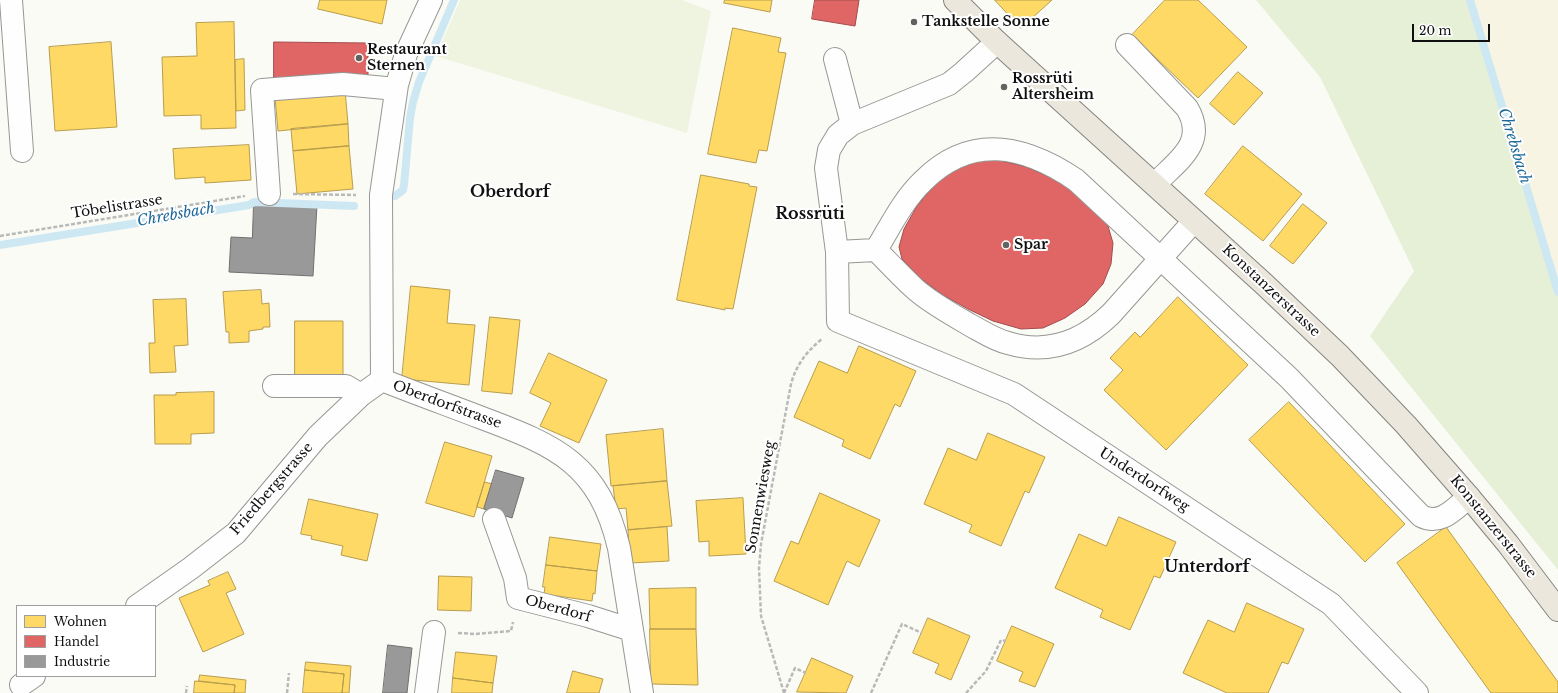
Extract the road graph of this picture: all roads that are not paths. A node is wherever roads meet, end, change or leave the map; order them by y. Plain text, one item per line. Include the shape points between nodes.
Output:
1 (11, 0) edge
2 (431, 0) edge
3 (955, 0) edge
4 (997, 42) junction
5 (1127, 44) dead end
6 (835, 59) dead end
7 (396, 89) junction
8 (852, 124) junction
9 (22, 151) dead end
10 (1155, 184) junction
11 (269, 194) road end
12 (1194, 221) junction
13 (876, 250) junction
14 (837, 252) junction
15 (1161, 258) junction
16 (382, 380) junction
17 (274, 386) dead end
18 (361, 395) junction
19 (1469, 497) junction
20 (494, 519) dead end
21 (138, 605) edge
22 (1558, 610) edge
23 (632, 630) junction
24 (434, 632) road end
25 (426, 693) edge
26 (642, 693) edge
27 (1416, 693) edge

1 - 9 street
2 - 7 street, Oberdorfstrasse via 406,54
3 - 4 main road, Konstanzerstrasse
4 - 8 street via 949,84
4 - 10 main road, Konstanzerstrasse
5 - 10 street via 1187,108 1195,127 1190,147
6 - 8 street
7 - 11 street via 343,84 262,90
7 - 16 street, Oberdorfstrasse via 381,195
8 - 14 street via 838,135 829,150 826,168
10 - 12 main road, Konstanzerstrasse
12 - 15 street
12 - 19 main road, Konstanzerstrasse via 1340,356 1406,425
13 - 14 street
13 - 15 street via 915,290 954,315 1008,343 1039,348 1071,342 1099,326
13 - 15 street via 922,181 949,161 964,154 980,149 997,149 1030,156 1061,170 1076,180
14 - 27 street, Underdorfweg via 838,321 1014,394 1331,604
15 - 19 street via 1289,378 1421,516 1428,520 1446,517
16 - 18 street, Friedbergstrasse
16 - 23 street, Oberdorfstrasse via 521,432 545,443 577,466 594,485 615,529
17 - 18 street via 346,386
18 - 21 street, Friedbergstrasse via 318,436 236,533
19 - 22 main road, Konstanzerstrasse
20 - 23 street, Oberdorf via 515,578 518,598
23 - 26 street, Oberdorfstrasse
24 - 25 street

